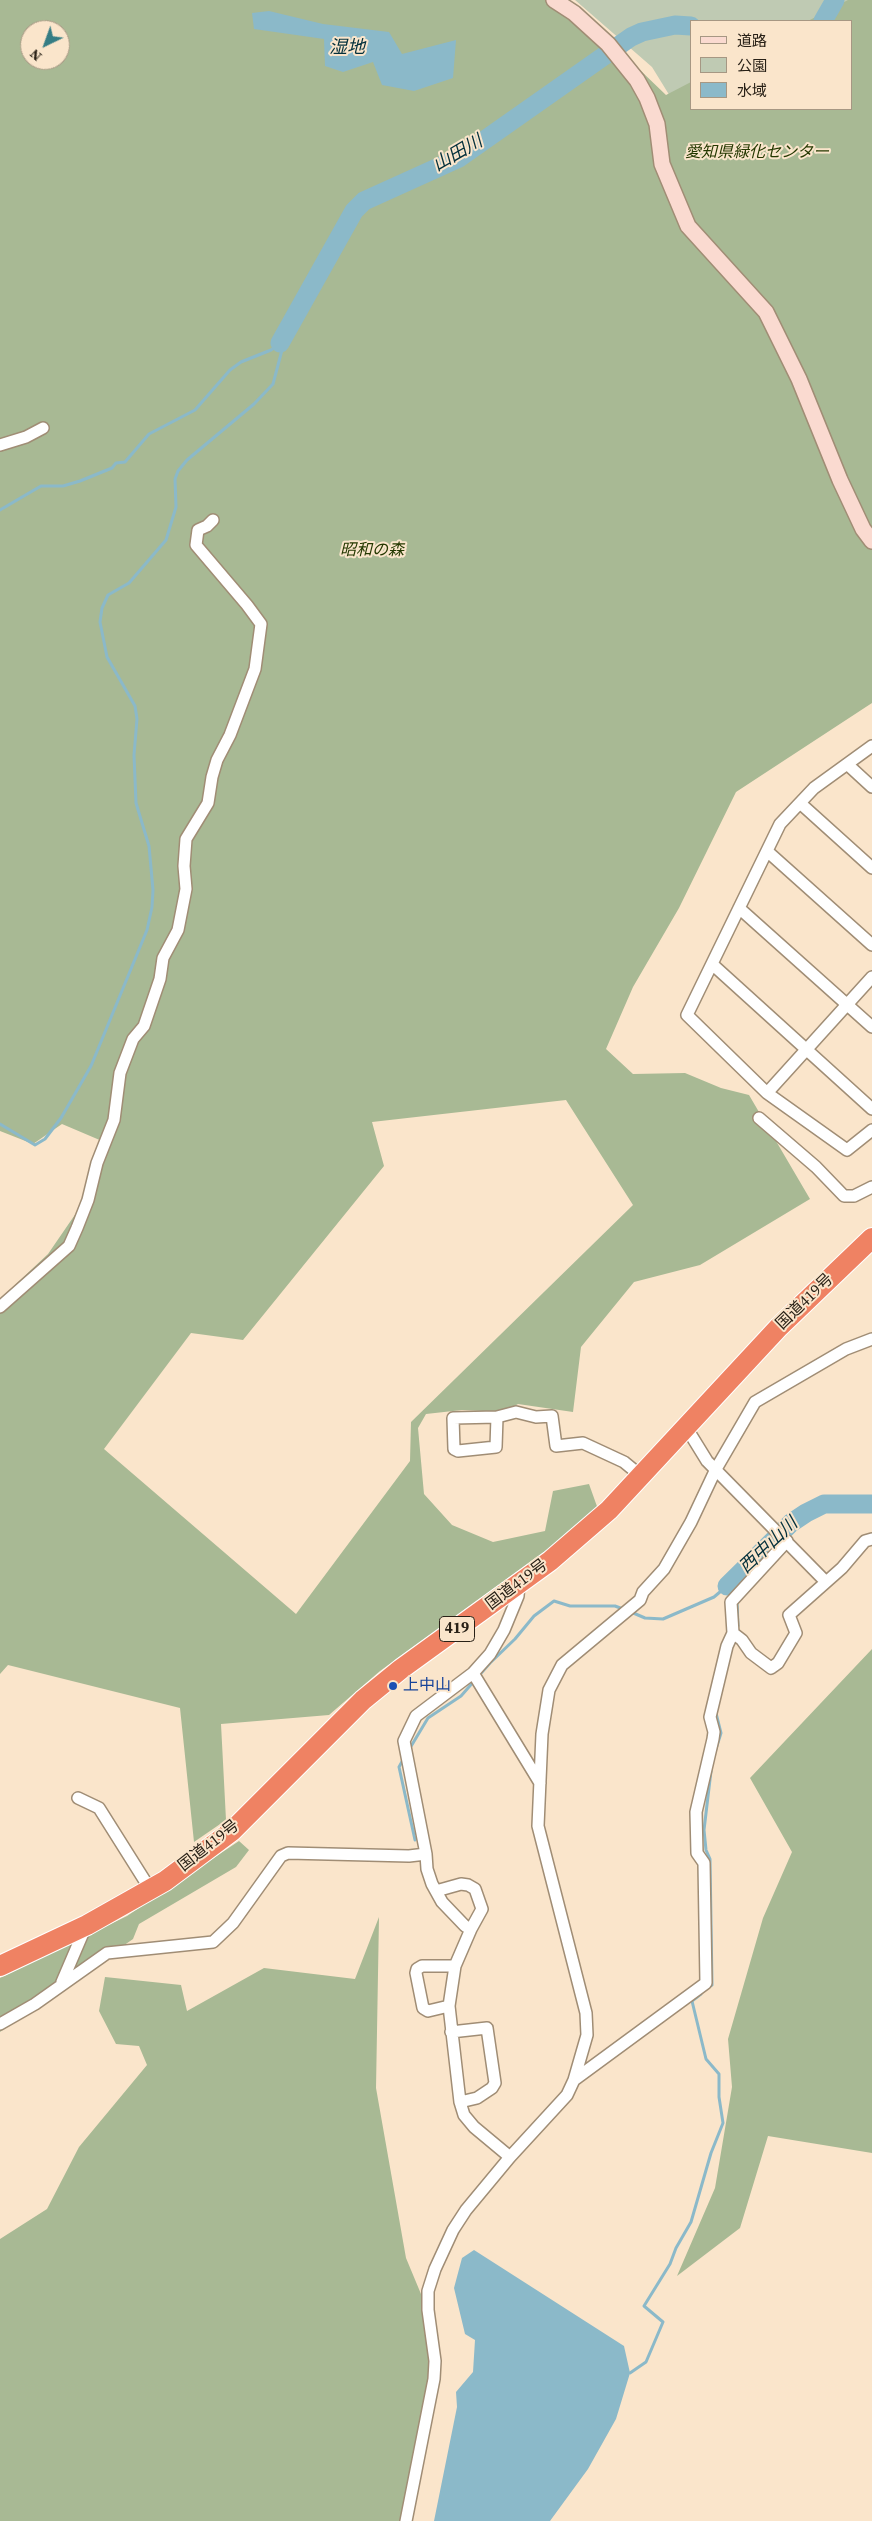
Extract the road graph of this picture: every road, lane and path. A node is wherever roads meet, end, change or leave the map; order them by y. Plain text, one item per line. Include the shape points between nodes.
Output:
1 (554, 0) edge
2 (43, 428) dead end
3 (0, 445) edge
4 (213, 520) dead end
5 (872, 541) edge
6 (872, 746) edge
7 (847, 764) junction
8 (872, 787) edge
9 (800, 803) junction
10 (767, 851) junction
11 (872, 868) edge
12 (739, 908) junction
13 (872, 946) edge
14 (712, 964) junction
15 (872, 977) edge
16 (847, 1004) junction
17 (872, 1027) edge
18 (806, 1049) junction
19 (767, 1093) junction
20 (872, 1109) edge
21 (760, 1118) dead end
22 (872, 1130) edge
23 (872, 1187) edge
24 (872, 1238) edge
25 (0, 1307) edge
26 (872, 1339) edge
27 (497, 1417) junction
28 (686, 1427) junction
29 (716, 1468) junction
30 (641, 1476) junction
31 (872, 1539) edge
32 (786, 1540) junction
33 (826, 1582) junction
34 (519, 1584) junction
35 (733, 1633) junction
36 (473, 1673) junction
37 (540, 1783) junction
38 (78, 1798) dead end
39 (426, 1854) junction
40 (150, 1889) junction
41 (436, 1891) junction
42 (87, 1924) junction
43 (471, 1929) junction
44 (0, 1966) edge
45 (455, 1966) junction
46 (61, 1984) junction
47 (449, 2006) junction
48 (0, 2024) edge
49 (451, 2032) junction
50 (574, 2080) junction
51 (460, 2102) junction
52 (510, 2157) junction
53 (406, 2521) edge

1 - 5 street via 574,13 608,44 647,98 657,124 662,164 688,226 766,312 799,379 840,480
2 - 3 street
4 - 25 street via 198,530 196,545 261,624 255,670 218,760 208,803 186,839 186,889 178,930 163,958 160,979 144,1026 133,1039 120,1073 114,1120 77,1228 69,1246
6 - 7 street
7 - 8 street
7 - 9 street via 814,788
9 - 10 street via 780,824
9 - 11 street
10 - 12 street
10 - 13 street
12 - 14 street
12 - 16 street
14 - 18 street
14 - 19 street via 687,1015
15 - 16 street
16 - 17 street
16 - 18 street
18 - 19 street
18 - 20 street
19 - 22 street via 847,1150
21 - 23 street via 844,1196 854,1196
24 - 28 highway, 国道419号 / 419 via 779,1327
26 - 29 street via 846,1349 755,1402
27 - 27 street via 496,1447 454,1449 453,1418
27 - 30 street via 516,1412 536,1417 552,1416 556,1446 583,1443 624,1462
28 - 29 street
28 - 30 highway, 国道419号 / 419
29 - 32 street
29 - 37 street via 664,1569 643,1592 640,1600 557,1672 545,1704
30 - 34 highway, 国道419号 / 419 via 609,1510
31 - 33 street via 865,1541
32 - 33 street
32 - 35 street via 731,1602
33 - 35 street via 789,1615 796,1633 778,1663 771,1668 751,1653
34 - 36 street via 518,1596 504,1630 490,1654
34 - 40 highway, 国道419号 / 419 via 363,1700 232,1831
35 - 50 street via 710,1717 714,1739 696,1812 696,1853 704,1863 706,1983
36 - 37 street
36 - 39 street via 416,1716 404,1741
37 - 50 street via 538,1826 586,2013 587,2035
38 - 40 street via 99,1808
39 - 41 street via 427,1869
39 - 46 street via 288,1853 281,1856 233,1923 213,1942 107,1953
40 - 42 highway, 国道419号 / 419
41 - 43 street via 442,1902
41 - 43 street via 461,1884 468,1884 475,1890 482,1909
42 - 44 highway, 国道419号 / 419
42 - 46 street
43 - 45 street
45 - 47 street
45 - 47 street via 422,1966 416,1973 423,2008 428,2011
46 - 48 street
47 - 49 street
49 - 51 street
49 - 51 street via 487,2028 495,2083 477,2098
50 - 52 street via 567,2095
51 - 52 street via 474,2127
52 - 53 street via 453,2230 428,2290 434,2379

